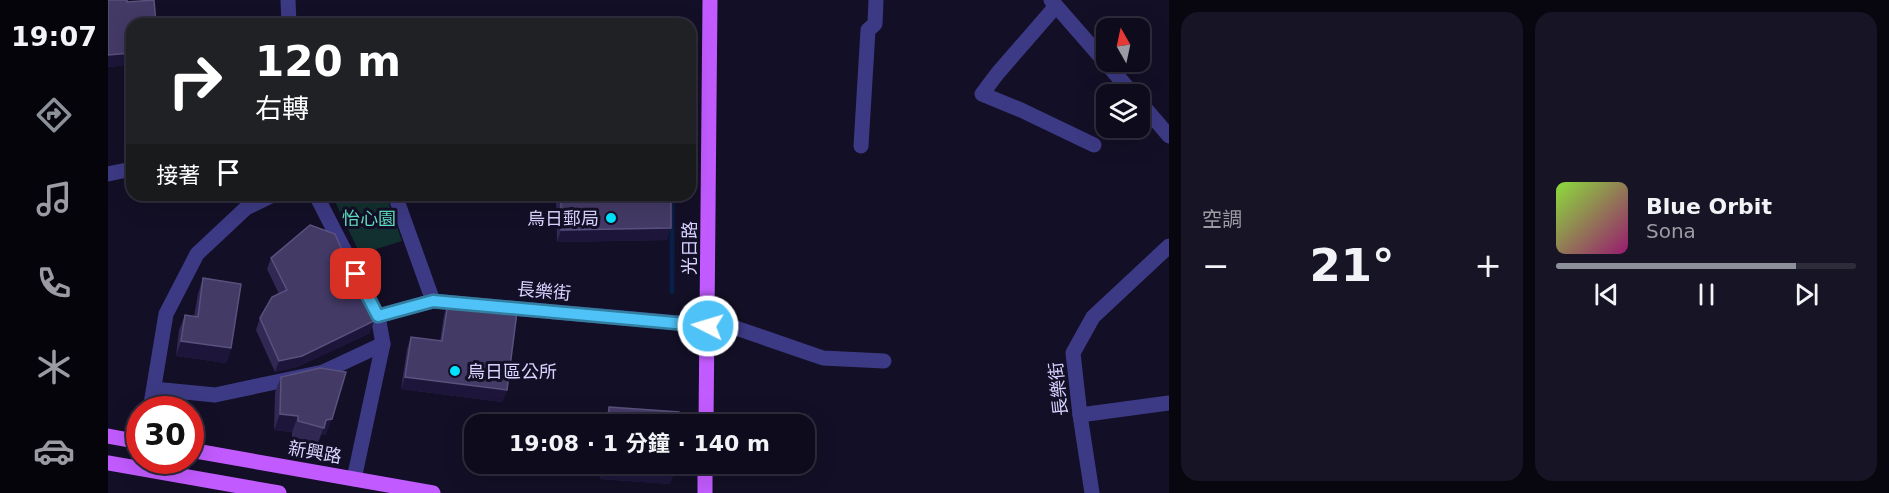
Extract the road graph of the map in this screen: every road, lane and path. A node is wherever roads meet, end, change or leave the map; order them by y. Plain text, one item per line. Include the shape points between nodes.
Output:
1 (288, 0) edge
2 (710, 0) edge
3 (876, 0) edge
4 (1054, 3) edge
5 (289, 18) edge
6 (1124, 84) edge
7 (1150, 114) edge
8 (1169, 136) edge
9 (1094, 145) dead end
10 (861, 146) dead end
11 (126, 170) edge
12 (108, 174) edge
13 (261, 201) edge
14 (319, 201) edge
15 (397, 201) edge
16 (1169, 246) edge
17 (433, 301) junction
18 (378, 316) junction
19 (708, 326) junction
20 (383, 345) junction
21 (884, 361) dead end
22 (154, 389) junction
23 (153, 396) edge
24 (1169, 403) edge
25 (706, 414) edge
26 (1080, 415) junction
27 (108, 436) edge
28 (126, 439) edge
29 (204, 452) edge
30 (108, 464) edge
31 (705, 474) edge
32 (354, 479) junction
33 (279, 493) edge
34 (433, 493) edge
35 (705, 493) edge
36 (1092, 493) edge

1 - 5 street
2 - 19 main road, 光日路
3 - 10 street via 875,24 868,30
4 - 6 street
4 - 9 street via 982,94
7 - 8 street
11 - 12 street
13 - 22 street via 246,208 197,254 166,314
14 - 18 street
15 - 17 street
16 - 26 street, 長樂街 via 1093,317 1073,353
17 - 18 street, 長樂街
17 - 19 street, 長樂街
18 - 20 street
19 - 21 street, 長樂街 via 736,328 823,358
19 - 25 main road, 光日路
20 - 22 street via 323,372 215,394
20 - 32 street
22 - 23 street
24 - 26 street
26 - 36 street, 長樂街
27 - 28 main road
29 - 32 main road, 新興路
30 - 33 main road
31 - 35 main road
32 - 34 main road, 新興路

